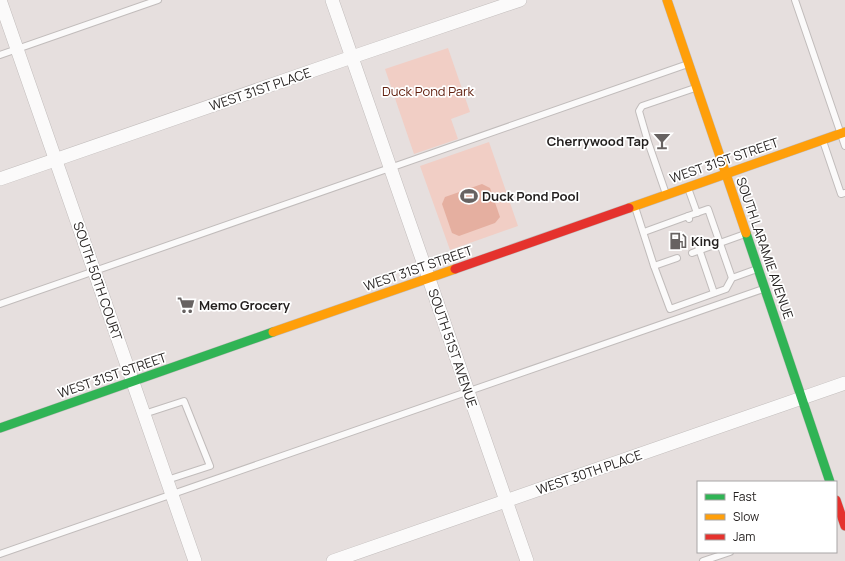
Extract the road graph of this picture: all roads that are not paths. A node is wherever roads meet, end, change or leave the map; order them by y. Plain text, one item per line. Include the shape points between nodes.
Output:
1 (0, 0) edge
2 (158, 0) edge
3 (332, 0) edge
4 (520, 0) edge
5 (667, 0) edge
6 (795, 0) edge
7 (17, 49) junction
8 (0, 54) edge
9 (352, 57) junction
10 (689, 64) junction
11 (696, 87) junction
12 (843, 133) edge
13 (822, 140) junction
14 (845, 146) edge
15 (56, 160) junction
16 (390, 168) junction
17 (726, 173) junction
18 (0, 179) edge
19 (687, 187) junction
20 (845, 193) edge
21 (666, 194) junction
22 (634, 206) junction
23 (697, 213) junction
24 (644, 232) junction
25 (746, 234) junction
26 (697, 243) dead end
27 (720, 243) junction
28 (699, 250) junction
29 (692, 253) dead end
30 (677, 258) dead end
31 (654, 266) junction
32 (758, 268) junction
33 (94, 271) junction
34 (429, 278) junction
35 (732, 278) junction
36 (765, 288) junction
37 (714, 293) junction
38 (0, 304) edge
39 (133, 381) junction
40 (845, 383) edge
41 (468, 391) junction
42 (802, 399) junction
43 (144, 414) junction
44 (0, 428) edge
45 (167, 480) junction
46 (830, 481) edge
47 (172, 494) junction
48 (506, 500) junction
49 (838, 515) edge
50 (845, 526) edge
51 (727, 553) edge
52 (0, 554) edge
53 (195, 561) edge
54 (333, 561) edge
55 (527, 561) edge
56 (703, 561) edge

1 - 7 street, SOUTH 50TH COURT
2 - 7 lane
3 - 9 street, SOUTH 51ST AVENUE
4 - 9 street, WEST 31ST PLACE
5 - 10 main road, SOUTH LARAMIE AVENUE
6 - 12 lane
7 - 8 lane
7 - 15 street, SOUTH 50TH COURT
9 - 15 street, WEST 31ST PLACE
9 - 16 street, SOUTH 51ST AVENUE
10 - 11 main road, SOUTH LARAMIE AVENUE
10 - 16 lane
11 - 17 main road, SOUTH LARAMIE AVENUE
11 - 21 lane via 642,106 639,111
12 - 13 main road, WEST 31ST STREET
12 - 14 lane
13 - 17 main road, WEST 31ST STREET
13 - 20 lane via 841,194
15 - 18 street, WEST 31ST PLACE
15 - 33 street, SOUTH 50TH COURT
16 - 33 lane
16 - 34 street, SOUTH 51ST AVENUE
17 - 19 main road, WEST 31ST STREET
17 - 25 main road, SOUTH LARAMIE AVENUE
19 - 21 main road, WEST 31ST STREET
19 - 23 lane
21 - 22 main road, WEST 31ST STREET
22 - 24 lane
22 - 34 main road, WEST 31ST STREET
23 - 24 lane
23 - 27 lane via 708,209
24 - 31 lane
25 - 27 lane
25 - 32 main road, SOUTH LARAMIE AVENUE
26 - 28 lane
27 - 28 lane
27 - 35 lane
28 - 29 lane
28 - 37 lane
30 - 31 lane
31 - 37 lane via 670,309
32 - 35 lane
32 - 36 main road, SOUTH LARAMIE AVENUE
33 - 38 lane
33 - 39 street, SOUTH 50TH COURT
34 - 39 main road, WEST 31ST STREET
34 - 41 street, SOUTH 51ST AVENUE
35 - 37 lane via 726,289
36 - 41 lane
36 - 42 main road, SOUTH LARAMIE AVENUE
39 - 43 street, SOUTH 50TH COURT
39 - 44 main road, WEST 31ST STREET
40 - 42 street, WEST 30TH PLACE
41 - 47 lane
41 - 48 street, SOUTH 51ST AVENUE
42 - 46 main road, SOUTH LARAMIE AVENUE
42 - 48 street, WEST 30TH PLACE
43 - 45 street, SOUTH 50TH COURT
43 - 45 lane via 184,401 210,466
45 - 47 street, SOUTH 50TH COURT
47 - 52 lane
47 - 53 street, SOUTH 50TH COURT
48 - 54 street, WEST 30TH PLACE
48 - 55 street, SOUTH 51ST AVENUE
49 - 50 main road
51 - 56 lane

